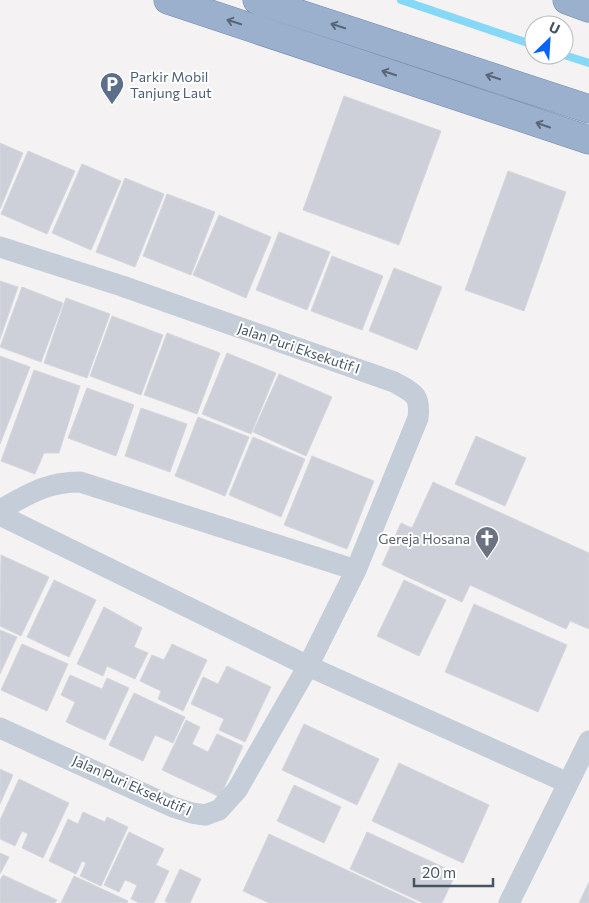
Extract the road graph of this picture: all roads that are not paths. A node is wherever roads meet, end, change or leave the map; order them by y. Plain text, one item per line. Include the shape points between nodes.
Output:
1 (168, 0) edge
2 (257, 0) edge
3 (567, 0) edge
4 (589, 8) edge
5 (589, 109) edge
6 (589, 140) edge
7 (0, 247) edge
8 (0, 510) edge
9 (0, 515) edge
10 (356, 570) junction
11 (308, 666) junction
12 (0, 728) edge
13 (589, 741) edge
14 (568, 783) junction
15 (509, 903) edge

6 -> 1 highway
5 -> 2 highway
3 - 4 highway
7 - 10 street, Jalan Puri Eksekutif I via 384,378 416,395 420,405 418,418
8 - 10 street via 59,482 80,482
9 - 11 street
10 - 11 street, Jalan Puri Eksekutif I
11 - 12 street, Jalan Puri Eksekutif I via 237,790 219,810 205,815 173,807
11 - 14 street
13 - 14 street
14 - 15 street

